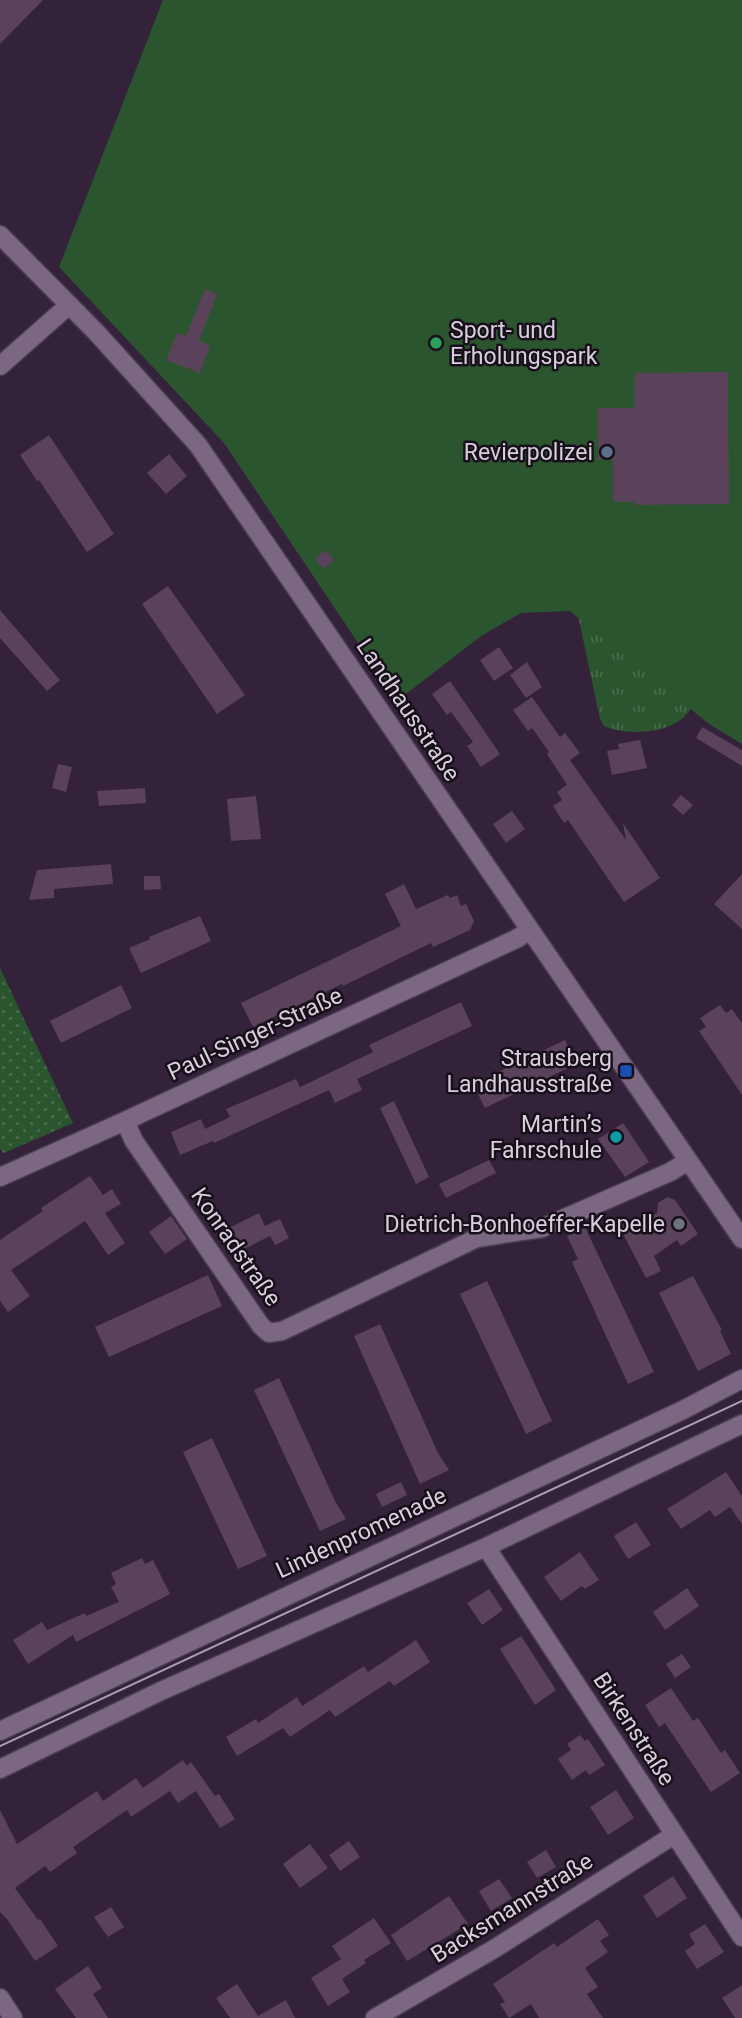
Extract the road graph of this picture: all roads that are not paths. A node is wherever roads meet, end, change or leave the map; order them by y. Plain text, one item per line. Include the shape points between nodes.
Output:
1 (0, 235) edge
2 (69, 305) junction
3 (0, 366) edge
4 (529, 931) junction
5 (125, 1121) junction
6 (688, 1161) junction
7 (0, 1177) edge
8 (742, 1239) edge
9 (742, 1379) edge
10 (742, 1424) edge
11 (486, 1547) junction
12 (0, 1731) edge
13 (0, 1769) edge
14 (674, 1835) junction
15 (742, 1937) edge
16 (0, 1998) edge
17 (13, 2018) edge
18 (374, 2018) edge

1 - 2 street, Landhausstraße
2 - 3 street
2 - 4 street, Landhausstraße via 198,445
4 - 5 street, Paul-Singer-Straße
4 - 6 street, Landhausstraße
5 - 6 street, Konradstraße via 202,1241 269,1332 282,1331 477,1238 541,1228
5 - 7 street, Paul-Singer-Straße
6 - 8 street, Landhausstraße
9 - 12 street, Lindenpromenade
10 - 11 street
11 - 13 street via 161,1691
11 - 14 street, Birkenstraße
14 - 15 street, Birkenstraße
14 - 18 street, Backsmannstraße via 494,1950
16 - 17 street

